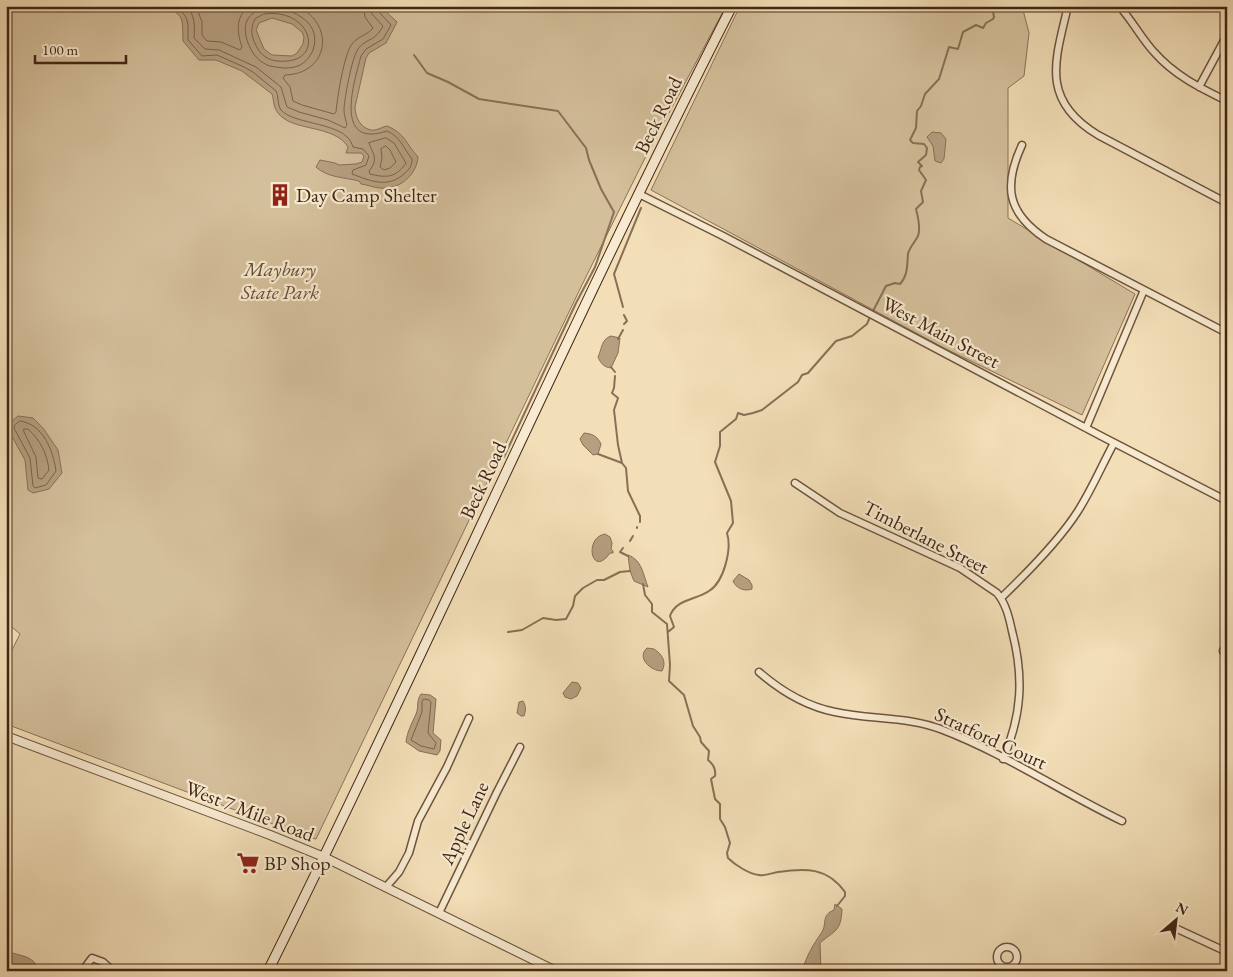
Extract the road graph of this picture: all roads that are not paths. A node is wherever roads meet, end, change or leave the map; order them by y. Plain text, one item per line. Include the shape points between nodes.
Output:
1 (732, 6) edge
2 (1068, 6) edge
3 (1119, 6) edge
4 (1227, 35) edge
5 (1200, 87) junction
6 (1227, 102) edge
7 (1022, 145) dead end
8 (639, 194) junction
9 (1227, 203) edge
10 (1144, 290) junction
11 (1227, 334) edge
12 (1086, 428) junction
13 (1114, 442) junction
14 (794, 483) dead end
15 (1227, 501) edge
16 (1001, 598) junction
17 (1227, 644) edge
18 (1223, 651) dead end
19 (758, 672) dead end
20 (469, 718) dead end
21 (6, 736) edge
22 (520, 747) dead end
23 (1003, 759) junction
24 (1122, 821) dead end
25 (324, 857) junction
26 (386, 887) junction
27 (439, 913) junction
28 (1173, 928) dead end
29 (1227, 952) edge
30 (86, 971) edge
31 (112, 971) edge
32 (268, 971) edge
33 (556, 971) edge

1 - 8 main road, Beck Road
2 - 9 street via 1056,56 1055,75 1060,94 1070,112 1098,135
3 - 5 street via 1161,60
4 - 5 street
5 - 6 street
7 - 10 street via 1010,182 1013,202 1022,219 1046,239
8 - 12 street, West Main Street
8 - 25 main road, Beck Road
10 - 11 street
10 - 12 street
12 - 13 street, West Main Street
13 - 15 street, West Main Street
13 - 16 street via 1072,520
14 - 16 street, Timberlane Street via 846,516 960,568
16 - 23 street, Timberlane Street via 1007,608 1021,683 1016,720
17 - 18 street
19 - 23 street, Stratford Court via 790,696 812,706 836,713 927,725
20 - 26 street via 448,767 418,821 409,853
21 - 25 street, West 7 Mile Road
22 - 27 street, Apple Lane
23 - 24 street, Stratford Court
25 - 26 street, West 7 Mile Road
25 - 32 main road, Beck Road
26 - 27 street, West 7 Mile Road
27 - 33 street, West 7 Mile Road
28 - 29 street
30 - 31 street via 92,958 103,962

